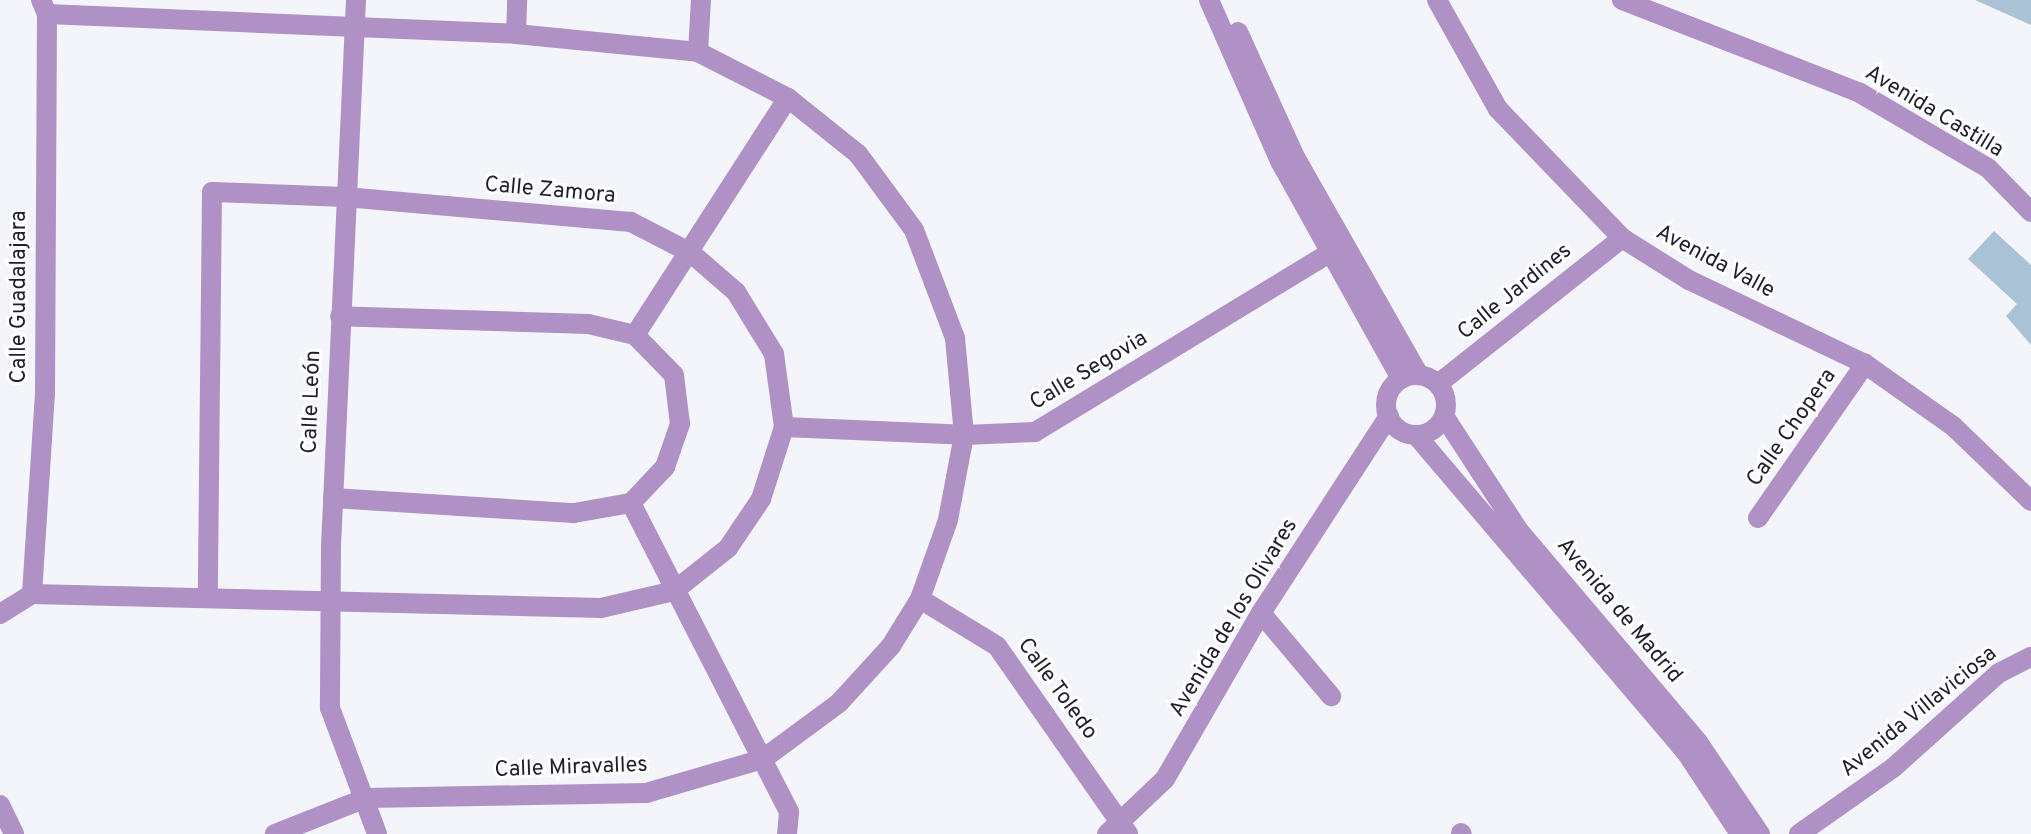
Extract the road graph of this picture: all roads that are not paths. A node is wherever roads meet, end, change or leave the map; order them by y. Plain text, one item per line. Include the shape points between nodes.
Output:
1 (356, 0) edge
2 (517, 0) edge
3 (701, 0) edge
4 (1209, 0) edge
5 (1224, 0) edge
6 (1437, 0) edge
7 (1622, 0) edge
8 (44, 7) edge
9 (354, 28) junction
10 (516, 34) junction
11 (698, 52) junction
12 (788, 98) junction
13 (345, 197) junction
14 (2031, 212) edge
15 (1622, 238) junction
16 (1335, 250) junction
17 (691, 253) junction
18 (340, 316) junction
19 (635, 335) junction
20 (1865, 364) junction
21 (1410, 377) junction
22 (1438, 384) junction
23 (1389, 416) junction
24 (1444, 416) junction
25 (784, 427) junction
26 (964, 435) junction
27 (1416, 435) junction
28 (333, 498) junction
29 (2031, 501) edge
30 (631, 503) junction
31 (1758, 518) dead end
32 (674, 591) junction
33 (32, 594) junction
34 (208, 596) junction
35 (920, 599) junction
36 (332, 602) junction
37 (1261, 613) junction
38 (0, 614) edge
39 (2031, 657) edge
40 (1331, 696) dead end
41 (763, 759) junction
42 (366, 798) junction
43 (0, 805) edge
44 (1118, 829) edge
45 (14, 834) edge
46 (275, 834) edge
47 (377, 834) edge
48 (787, 834) edge
49 (1740, 834) edge
50 (1760, 834) edge
51 (1799, 834) edge

1 - 9 street, Calle León
2 - 10 street
3 - 11 street
4 - 16 street
5 - 16 street
6 - 15 street, Avenida Valle via 1498,109
7 - 14 street, Avenida Castilla via 1860,93 1988,168
8 - 9 street, Calle Miravalles
8 - 33 street, Calle Guadalajara via 45,394
9 - 10 street, Calle Miravalles
9 - 13 street, Calle León
10 - 11 street, Calle Miravalles
11 - 12 street, Calle Miravalles
12 - 17 street
12 - 26 street, Calle Miravalles via 858,154 914,230 955,338
13 - 17 street, Calle Zamora via 631,222
13 - 18 street, Calle León
13 - 34 street, Calle Zamora via 212,192
15 - 20 street, Avenida Valle via 1689,280
15 - 22 street, Calle Jardines
16 - 21 street
16 - 26 street, Calle Segovia via 1035,432
17 - 19 street
17 - 25 street, Calle Zamora via 736,292 774,354
18 - 19 street via 588,324
18 - 28 street, Calle León
19 - 30 street via 674,375 680,424 665,467
20 - 29 street, Avenida Valle via 1953,426
20 - 31 street, Calle Chopera
21 - 22 street
21 - 23 street via 1390,390
22 - 24 street via 1446,400
23 - 27 street via 1404,432
23 - 37 street, Avenida de los Olivares
24 - 27 street via 1434,429
24 - 50 street, Avenida de Madrid via 1519,531 1698,742
25 - 26 street, Calle Segovia
25 - 32 street, Calle Zamora via 761,499 728,548
26 - 35 street, Calle Miravalles via 948,520
27 - 49 street, Avenida de Madrid via 1686,752
28 - 30 street via 574,513
28 - 36 street, Calle León
30 - 32 street
32 - 36 street, Calle Zamora via 601,608
32 - 41 street
33 - 34 street, Calle Zamora
33 - 38 street
34 - 36 street, Calle Zamora
35 - 41 street, Calle Miravalles via 891,646 839,703
35 - 44 street, Calle Toledo via 997,646
36 - 42 street, Calle León via 330,708
37 - 40 street
37 - 44 street, Avenida de los Olivares via 1165,779
39 - 51 street, Avenida Villaviciosa via 1999,673 1893,768
41 - 42 street, Calle Miravalles via 646,793
41 - 48 street via 789,812
42 - 46 street, Calle Miravalles
42 - 47 street, Calle León
43 - 45 street

